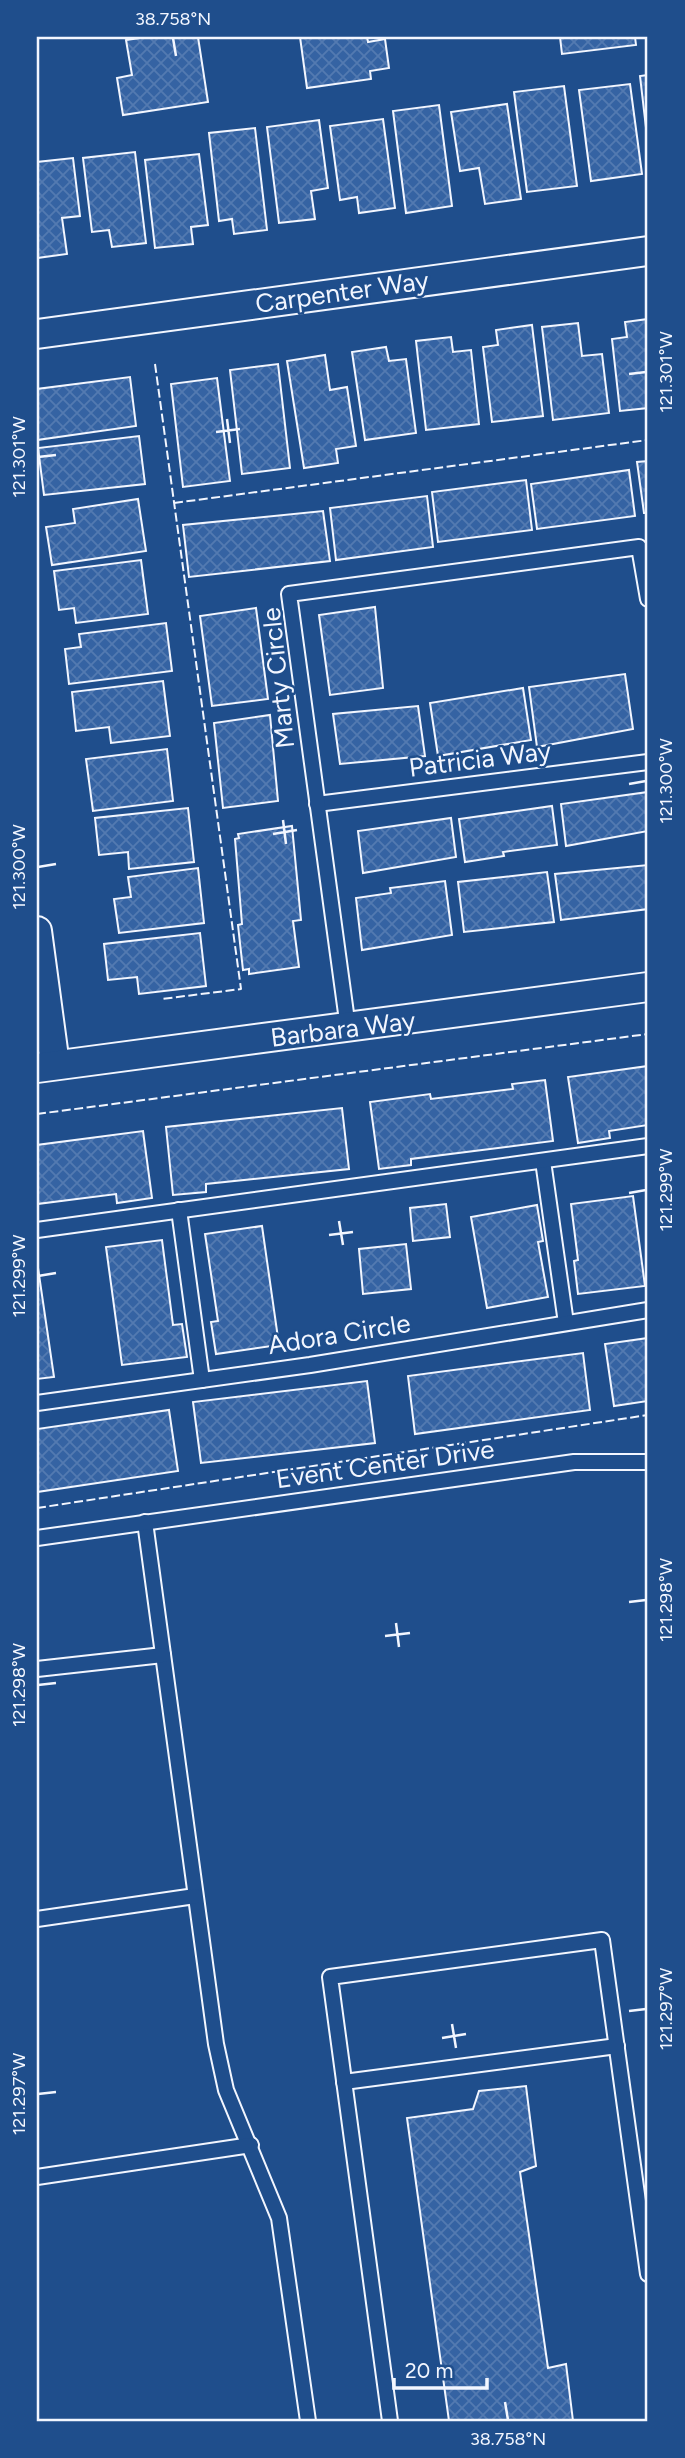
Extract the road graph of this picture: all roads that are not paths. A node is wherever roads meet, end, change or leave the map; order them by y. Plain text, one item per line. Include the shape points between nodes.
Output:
1 (648, 251) edge
2 (37, 334) edge
3 (644, 546) edge
4 (648, 598) edge
5 (648, 762) edge
6 (317, 804) junction
7 (37, 931) edge
8 (648, 987) edge
9 (348, 1028) junction
10 (46, 1066) edge
11 (648, 1146) edge
12 (543, 1161) junction
13 (179, 1210) junction
14 (37, 1230) edge
15 (648, 1310) edge
16 (566, 1323) junction
17 (202, 1380) junction
18 (37, 1403) edge
19 (648, 1462) edge
20 (145, 1522) junction
21 (37, 1538) edge
22 (163, 1655) junction
23 (37, 1668) edge
24 (195, 1896) junction
25 (37, 1919) edge
26 (617, 2046) junction
27 (344, 2082) junction
28 (251, 2146) junction
29 (37, 2177) edge
30 (648, 2274) edge
31 (308, 2421) edge
32 (390, 2421) edge

1 - 2 street, Carpenter Way
3 - 4 lane, Marty Circle
3 - 6 lane, Marty Circle via 289,594
5 - 6 lane, Patricia Way
6 - 9 lane, Marty Circle
7 - 10 street
8 - 9 street, Barbara Way
9 - 10 street, Barbara Way
11 - 12 lane
12 - 13 lane
12 - 16 lane
13 - 14 lane
13 - 17 lane
15 - 16 lane, Adora Circle
16 - 17 lane, Adora Circle
17 - 18 lane, Adora Circle
19 - 20 lane, Event Center Drive via 574,1462
20 - 21 lane, Event Center Drive
20 - 22 lane
22 - 23 lane
22 - 24 lane
24 - 25 lane
24 - 28 lane via 226,2090
26 - 27 lane
26 - 27 lane via 603,1940 330,1976
26 - 30 lane
27 - 32 lane
28 - 29 lane
28 - 31 lane via 279,2218

